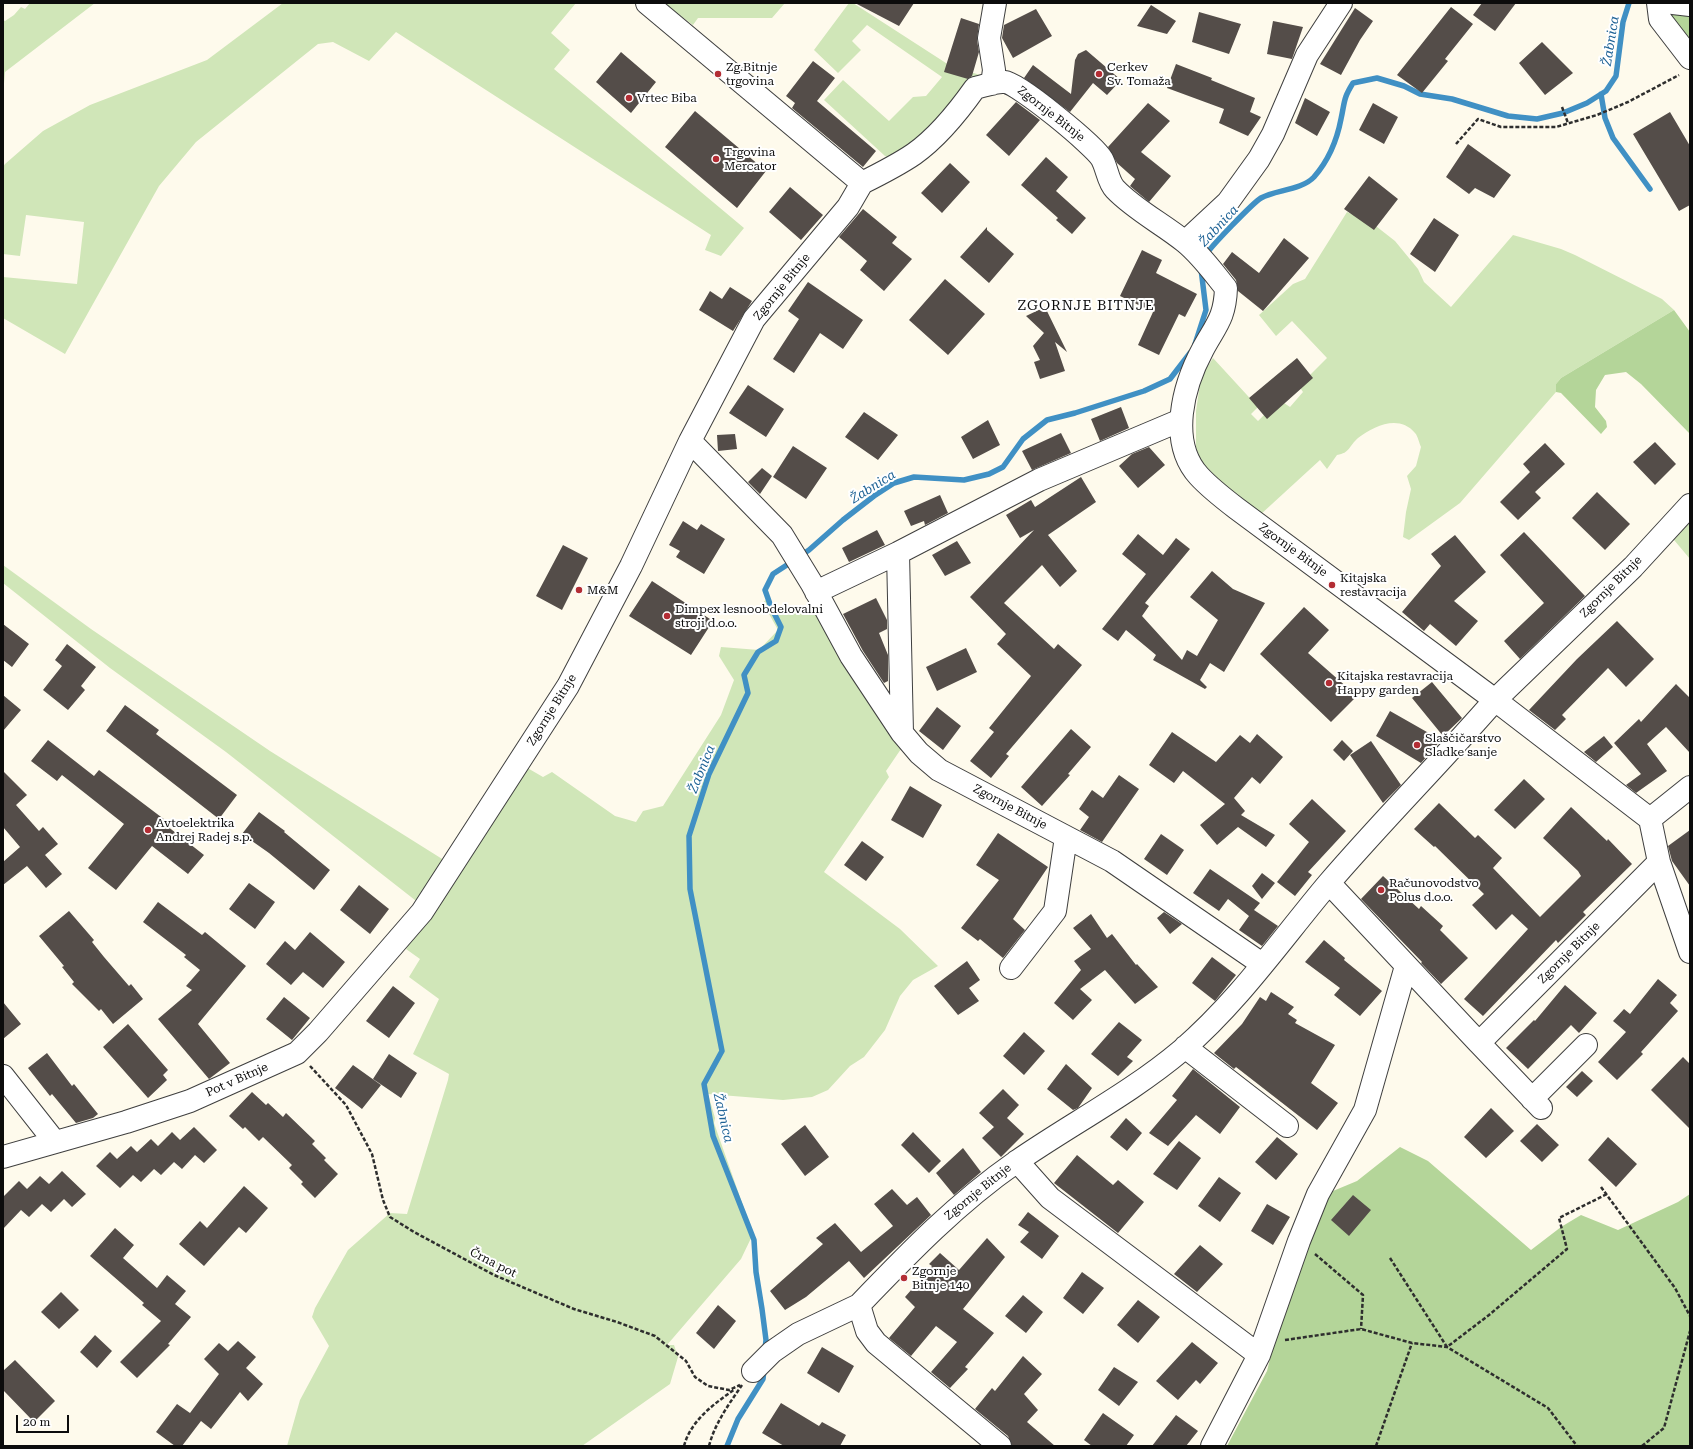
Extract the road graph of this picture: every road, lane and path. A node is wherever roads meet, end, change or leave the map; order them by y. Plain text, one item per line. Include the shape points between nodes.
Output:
1 (647, 3) edge
2 (995, 3) edge
3 (1341, 3) edge
4 (1658, 3) edge
5 (1673, 3) edge
6 (1690, 5) edge
7 (1687, 65) edge
8 (992, 84) junction
9 (1562, 107) dead end
10 (1568, 124) junction
11 (1456, 144) dead end
12 (862, 183) junction
13 (1190, 246) junction
14 (1181, 420) junction
15 (690, 441) junction
16 (1690, 505) edge
17 (898, 553) junction
18 (816, 592) junction
19 (1495, 700) junction
20 (902, 733) junction
21 (1690, 787) edge
22 (1650, 819) junction
23 (1066, 836) junction
24 (1659, 862) junction
25 (1329, 883) junction
26 (1690, 952) edge
27 (382, 960) joint
28 (1262, 964) junction
29 (1406, 966) junction
30 (1011, 968) dead end
31 (1479, 1043) junction
32 (1586, 1045) dead end
33 (1185, 1046) junction
34 (297, 1053) junction
35 (3, 1076) edge
36 (1287, 1126) dead end
37 (55, 1142) junction
38 (3, 1157) edge
39 (1018, 1161) junction
40 (1601, 1187) dead end
41 (1607, 1194) junction
42 (1299, 1241) junction
43 (1390, 1258) dead end
44 (859, 1305) junction
45 (1690, 1316) edge
46 (1361, 1329) junction
47 (1690, 1331) edge
48 (1412, 1343) junction
49 (1447, 1347) junction
50 (1261, 1349) junction
51 (748, 1377) junction
52 (684, 1446) edge
53 (709, 1446) edge
54 (1000, 1446) edge
55 (1212, 1446) edge
56 (1376, 1446) edge
57 (1577, 1446) edge
58 (1642, 1446) edge

1 - 12 street
2 - 8 street via 989,38 994,70
3 - 13 street via 1307,55 1273,134 1259,159 1228,202
4 - 7 street via 1660,19
5 - 6 street
7 - 10 path via 1628,102
8 - 12 street, Zgornje Bitnje via 975,88 966,102 926,145 913,155
8 - 13 street, Zgornje Bitnje via 1005,82 1017,87 1076,131 1102,158 1114,188 1157,224
9 - 10 path
10 - 11 path via 1556,127 1501,127 1478,119
12 - 15 street, Zgornje Bitnje via 848,207 754,319
13 - 14 street, Zgornje Bitnje via 1226,288 1225,301 1216,328 1203,349 1184,397
14 - 17 street via 1039,480
14 - 19 street, Zgornje Bitnje via 1184,445 1190,462 1198,476 1214,491
15 - 18 street, Zgornje Bitnje via 782,535
15 - 27 street, Zgornje Bitnje via 631,566 568,686 422,912
16 - 19 street, Zgornje Bitnje via 1633,567
17 - 18 street
17 - 20 street
18 - 20 street, Zgornje Bitnje via 852,656
19 - 22 street, Zgornje Bitnje
19 - 25 street, Zgornje Bitnje
20 - 23 street, Zgornje Bitnje via 919,753 939,770
21 - 22 street
22 - 24 street
23 - 28 street, Zgornje Bitnje via 1112,861
23 - 30 street via 1055,911
24 - 26 street
24 - 31 street, Zgornje Bitnje
25 - 28 street, Zgornje Bitnje
25 - 29 street
27 - 34 street, Pot v Bitnje
28 - 33 street, Zgornje Bitnje via 1217,1016
29 - 31 street
29 - 42 street via 1365,1110 1318,1194
31 - 32 street via 1537,1104
33 - 36 street
33 - 39 street, Zgornje Bitnje via 1128,1090
34 - 37 street, Pot v Bitnje via 190,1101
34 - 51 path, Črna pot via 346,1106 372,1154 383,1200 390,1217 494,1275 574,1309 655,1336 686,1361 695,1377 708,1386 730,1390
35 - 37 street
37 - 38 street, Pot v Bitnje
39 - 44 street, Zgornje Bitnje via 934,1228
39 - 50 street via 1050,1198
40 - 41 path
41 - 45 path via 1675,1288
41 - 49 path via 1559,1218 1567,1249
42 - 46 path via 1364,1295
42 - 50 street
43 - 49 path
44 - 51 street via 798,1334 772,1352
44 - 54 street via 867,1331 876,1343
46 - 48 path
46 - 50 path
47 - 58 path via 1664,1428
48 - 49 path
48 - 56 path
49 - 57 path via 1548,1408
50 - 55 street
51 - 52 path via 704,1412
51 - 53 path via 719,1422

